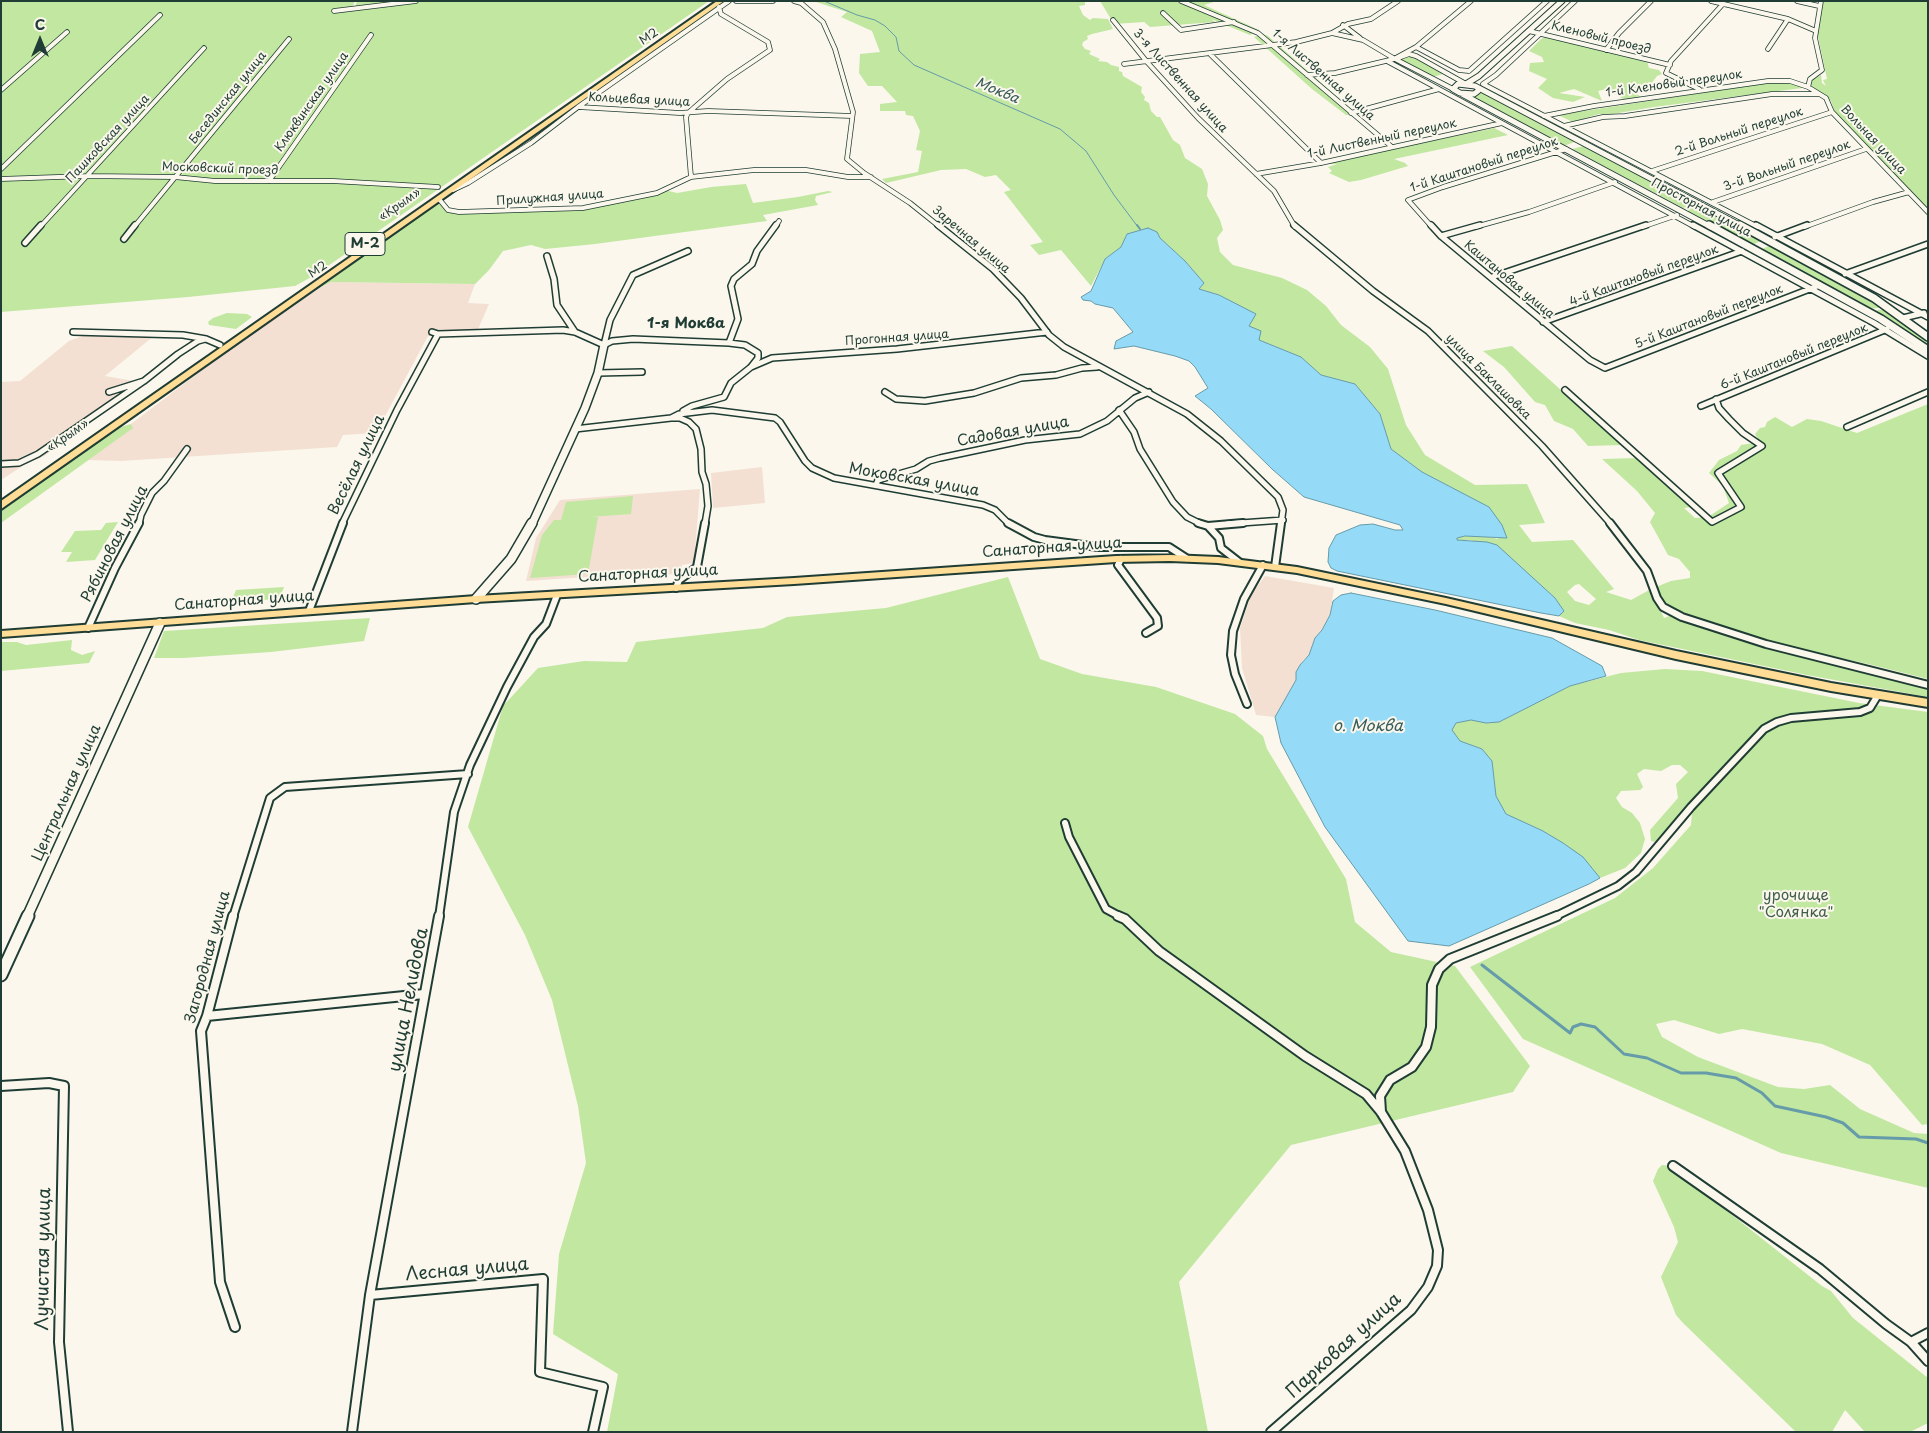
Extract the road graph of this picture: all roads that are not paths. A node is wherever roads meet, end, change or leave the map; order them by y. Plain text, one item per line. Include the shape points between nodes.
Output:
1 (356, 1) edge
2 (416, 1) edge
3 (729, 1) edge
4 (736, 1) edge
5 (772, 1) edge
6 (794, 1) edge
7 (1182, 1) edge
8 (1398, 1) edge
9 (1471, 1) edge
10 (1547, 1) edge
11 (1562, 1) edge
12 (1575, 1) edge
13 (1651, 1) edge
14 (1711, 1) edge
15 (1742, 1) edge
16 (1796, 1) edge
17 (1821, 1) edge
18 (718, 3) edge
19 (1722, 4) junction
20 (1819, 6) junction
21 (1737, 7) junction
22 (353, 9) junction
23 (334, 11) dead end
24 (1164, 13) dead end
25 (160, 15) dead end
26 (1788, 19) junction
27 (1113, 20) dead end
28 (1234, 22) junction
29 (1343, 25) junction
30 (1529, 31) junction
31 (1816, 31) junction
32 (67, 32) dead end
33 (1332, 33) junction
34 (1540, 34) junction
35 (371, 35) dead end
36 (289, 39) dead end
37 (1363, 40) junction
38 (1272, 44) junction
39 (1416, 47) junction
40 (204, 48) dead end
41 (1768, 49) dead end
42 (1606, 50) junction
43 (1210, 55) junction
44 (1396, 59) junction
45 (1387, 61) junction
46 (1147, 62) junction
47 (1124, 64) dead end
48 (1670, 65) junction
49 (1307, 75) junction
50 (1474, 80) junction
51 (1466, 84) junction
52 (1483, 84) junction
53 (1450, 87) junction
54 (1476, 87) junction
55 (1808, 87) junction
56 (1438, 89) junction
57 (1, 90) edge
58 (1700, 90) junction
59 (1460, 93) junction
60 (1820, 94) junction
61 (578, 107) junction
62 (1351, 112) junction
63 (1832, 112) junction
64 (688, 113) junction
65 (852, 116) junction
66 (1544, 116) junction
67 (1512, 120) junction
68 (1500, 123) junction
69 (1564, 126) junction
70 (1593, 140) junction
71 (1584, 143) junction
72 (1392, 148) junction
73 (1566, 149) junction
74 (1866, 149) junction
75 (1558, 152) junction
76 (1321, 164) junction
77 (1, 169) edge
78 (1652, 171) junction
79 (1256, 174) junction
80 (87, 176) junction
81 (176, 177) junction
82 (690, 177) junction
83 (871, 177) junction
84 (1, 179) edge
85 (1624, 179) junction
86 (269, 181) junction
87 (1614, 182) junction
88 (438, 187) dead end
89 (1270, 187) joint
90 (452, 190) junction
91 (1909, 192) junction
92 (439, 199) junction
93 (1408, 200) joint
94 (1713, 202) junction
95 (1685, 212) junction
96 (1928, 212) edge
97 (1674, 216) junction
98 (779, 221) dead end
99 (1441, 236) junction
100 (1772, 238) junction
101 (124, 239) dead end
102 (26, 243) dead end
103 (1928, 244) edge
104 (1752, 248) junction
105 (688, 252) dead end
106 (1740, 252) junction
107 (547, 256) dead end
108 (1845, 274) junction
109 (1492, 278) junction
110 (1820, 286) junction
111 (1809, 289) junction
112 (1925, 313) edge
113 (1928, 316) edge
114 (1903, 318) junction
115 (1544, 322) junction
116 (1894, 326) junction
117 (1885, 330) junction
118 (73, 332) dead end
119 (432, 332) dead end
120 (575, 332) junction
121 (1047, 332) junction
122 (438, 334) junction
123 (1928, 337) edge
124 (206, 339) junction
125 (728, 342) junction
126 (220, 345) junction
127 (604, 345) junction
128 (1928, 350) edge
129 (1928, 356) edge
130 (1099, 366) junction
131 (751, 367) junction
132 (1605, 368) joint
133 (642, 372) dead end
134 (598, 373) junction
135 (144, 381) junction
136 (1566, 390) dead end
137 (109, 392) dead end
138 (885, 392) dead end
139 (1149, 392) junction
140 (1928, 392) edge
141 (1716, 400) junction
142 (1702, 406) dead end
143 (1119, 410) junction
144 (679, 414) junction
145 (671, 418) junction
146 (1847, 427) dead end
147 (575, 429) junction
148 (187, 449) dead end
149 (1, 464) edge
150 (876, 485) junction
151 (1, 498) edge
152 (1, 506) edge
153 (1283, 520) junction
154 (1208, 526) junction
155 (1121, 558) junction
156 (1186, 558) junction
157 (1239, 562) junction
158 (1263, 565) junction
159 (1274, 567) junction
160 (676, 588) junction
161 (557, 595) junction
162 (476, 600) junction
163 (309, 611) junction
164 (160, 623) junction
165 (88, 628) junction
166 (1146, 633) dead end
167 (1, 634) edge
168 (1928, 685) edge
169 (1878, 695) junction
170 (1928, 703) edge
171 (1247, 704) dead end
172 (468, 774) junction
173 (1066, 823) dead end
174 (1, 975) edge
175 (424, 994) junction
176 (207, 1016) junction
177 (1, 1086) edge
178 (1382, 1112) junction
179 (1674, 1166) dead end
180 (370, 1295) junction
181 (235, 1327) dead end
182 (1928, 1333) edge
183 (1911, 1342) junction
184 (1928, 1361) edge
185 (68, 1432) edge
186 (352, 1432) edge
187 (593, 1432) edge
188 (1271, 1432) edge

1 - 22 street
2 - 22 street
3 - 18 street, Кольцевая улица
4 - 5 street
6 - 65 street, Заречная улица via 804,5 828,30
7 - 28 street, 1-я Лиственная улица
8 - 29 street via 1371,19
9 - 39 street
10 - 39 street via 1469,71 1459,70
11 - 30 main road
12 - 34 street
13 - 42 street
14 - 19 street
15 - 21 street
16 - 20 street
17 - 20 street
18 - 61 street, Кольцевая улица
18 - 64 street via 722,14 764,38 770,50 727,79
18 - 90 highway, М2
18 - 126 highway, «Крым» / М-2
19 - 21 street
19 - 48 street
20 - 31 street
21 - 26 street
22 - 23 street
24 - 28 street via 1181,30
25 - 77 street
26 - 31 street
26 - 41 street
27 - 46 street, 3-я Лиственная улица
28 - 38 street, 1-я Лиственная улица via 1258,33
29 - 33 street
29 - 37 street
30 - 34 street, Кленовый проезд
30 - 50 main road
31 - 55 street via 1822,70 1810,80
32 - 57 street
33 - 37 street
33 - 38 street
34 - 42 street, Кленовый проезд
34 - 52 street
35 - 86 street, Клюквинская улица
36 - 81 street, Бесединская улица
37 - 44 street
38 - 43 street
38 - 49 street, 1-я Лиственная улица
39 - 44 street
40 - 80 street, Пашковская улица
42 - 48 street, Кленовый проезд
43 - 46 street
43 - 76 street
44 - 45 street
44 - 51 street via 1416,56
44 - 53 street
45 - 49 street via 1335,73
45 - 56 street
46 - 47 street
46 - 79 street, 3-я Лиственная улица via 1198,118
48 - 58 street via 1666,74
49 - 62 street, 1-я Лиственная улица
50 - 51 main road
50 - 52 street
50 - 54 main road
51 - 53 main road
51 - 54 main road
52 - 66 street
53 - 56 street
53 - 59 main road, Просторная улица
54 - 59 main road via 1478,92 1474,94
54 - 71 main road, Просторная улица
55 - 58 street, 1-й Кленовый переулок via 1776,80
55 - 60 street, Вольная улица
56 - 62 street
56 - 68 street
58 - 66 street, 1-й Кленовый переулок
59 - 67 main road, Просторная улица
60 - 63 street, Вольная улица via 1829,102
60 - 69 street via 1772,94 1603,117
61 - 64 street, Кольцевая улица
61 - 90 street via 531,143
62 - 72 street, 1-я Лиственная улица
63 - 74 street, Вольная улица
63 - 78 street, 2-й Вольный переулок
64 - 65 street, Кольцевая улица
64 - 82 street
65 - 83 street, Заречная улица via 847,159
66 - 69 street
67 - 68 street, 1-й Лиственный переулок
67 - 73 main road, Просторная улица
68 - 72 street, 1-й Лиственный переулок
68 - 75 street
69 - 70 street
70 - 71 street
70 - 78 street
71 - 73 main road
71 - 100 main road, Просторная улица
72 - 76 street, 1-й Лиственный переулок
73 - 75 street, 1-й Каштановый переулок
73 - 85 main road, Просторная улица
74 - 91 street, Вольная улица
74 - 94 street, 3-й Вольный переулок
75 - 87 street
75 - 93 street, 1-й Каштановый переулок
76 - 79 street, 1-й Лиственный переулок
78 - 94 street
79 - 89 street, 3-я Лиственная улица
80 - 81 street, Московский проезд
80 - 84 street, Московский проезд
80 - 102 street, Пашковская улица
81 - 86 street, Московский проезд via 215,182
81 - 101 street, Бесединская улица
82 - 83 street, Прилужная улица via 754,170 806,170
82 - 92 street, Прилужная улица via 657,193 583,208 458,212 448,210
83 - 121 street, Заречная улица via 910,203 994,269
85 - 87 street
85 - 95 main road, Просторная улица
86 - 88 street, Московский проезд
87 - 97 street
87 - 99 street via 1529,212
89 - 168 street, улица Баклашовка via 1296,229 1428,331 1542,446 1647,571 1663,607 1682,617 1766,644
90 - 92 highway, М2
91 - 96 street, Вольная улица
91 - 100 street
92 - 152 highway, М2
93 - 99 street, Каштановая улица
94 - 100 street
95 - 97 street
95 - 104 main road, Просторная улица
97 - 106 street
97 - 109 street
98 - 125 street via 757,251 752,264 734,278 732,297 738,319
99 - 109 street, Каштановая улица
100 - 104 main road
100 - 108 street
100 - 114 main road, Просторная улица
103 - 108 street
104 - 106 street, 4-й Каштановый переулок
104 - 110 main road, Просторная улица
105 - 127 street via 633,275 610,320
106 - 111 street
106 - 115 street, 4-й Каштановый переулок
107 - 120 street via 557,305
108 - 112 street
109 - 115 street, Каштановая улица
110 - 111 street, 5-й Каштановый переулок
110 - 116 main road, Просторная улица
111 - 117 street
111 - 132 street, 5-й Каштановый переулок
112 - 113 street
112 - 114 street
114 - 123 main road, Просторная улица
115 - 132 street, Каштановая улица via 1590,360
116 - 117 street, 6-й Каштановый переулок
116 - 128 main road, Просторная улица
117 - 129 street
117 - 141 street, 6-й Каштановый переулок
118 - 124 street
119 - 122 street
120 - 122 street
120 - 127 street
121 - 130 street, Заречная улица via 1064,347
121 - 131 street, Прогонная улица via 897,350 772,358
122 - 163 street, Весёлая улица via 397,410 340,529
124 - 126 street
124 - 135 street via 178,354
125 - 127 street via 633,339
125 - 131 street via 745,345 758,353
126 - 151 highway, «Крым» / М-2
127 - 134 main road
130 - 138 street via 1021,378 974,394 925,401 896,399
130 - 139 street, Заречная улица
131 - 144 street, Прогонная улица via 731,383 724,397 692,406
133 - 134 street
134 - 147 main road
135 - 137 street
135 - 149 street via 38,454 20,463
136 - 141 street via 1712,522 1741,506 1718,473 1762,446 1743,433 1719,408
139 - 143 street, Садовая улица
139 - 153 street, Заречная улица via 1187,414 1228,448 1278,497 1284,510
140 - 146 street
141 - 142 street, 6-й Каштановый переулок
143 - 150 street, Садовая улица via 1107,421 1080,434 1026,440 940,458 916,470 878,480
143 - 154 street via 1173,502 1187,516
144 - 145 street, Прогонная улица
144 - 150 street, Моковская улица via 712,410 770,417 780,422 812,468 834,478
145 - 147 street
145 - 160 street via 680,418 696,429 708,506 697,567 679,580
147 - 162 main road via 528,535
148 - 165 street, Рябиновая улица via 152,493
150 - 156 street, Моковская улица via 983,505 995,510 1011,526 1045,540 1098,547 1169,547
153 - 154 street
153 - 159 street, Заречная улица
154 - 157 street via 1218,538 1221,548
155 - 156 main road, Санаторная улица
155 - 160 main road, Санаторная улица
155 - 166 street via 1118,566 1157,618 1158,626
156 - 157 main road, Санаторная улица
157 - 158 main road, Санаторная улица
158 - 159 main road, Санаторная улица
158 - 171 street via 1244,599 1233,631 1235,674
159 - 169 main road, Санаторная улица via 1446,600 1606,638
160 - 161 main road, Санаторная улица
161 - 162 main road, Санаторная улица
161 - 172 street, улица Нелидова via 546,624 534,636 507,686
162 - 163 main road, Санаторная улица
163 - 164 main road, Санаторная улица
164 - 165 main road, Санаторная улица
164 - 174 main road, Центральная улица
165 - 167 main road, Санаторная улица
169 - 170 main road, Санаторная улица
169 - 178 street via 1870,708 1860,712 1791,718 1764,729 1636,872 1618,886 1556,916 1450,959 1439,969 1432,984 1431,1027 1426,1047 1412,1067 1390,1080 1380,1096
172 - 175 street, улица Нелидова via 454,812 441,907
172 - 176 street, Загородная улица via 285,787 270,798 234,913
173 - 178 street, Парковая улица via 1069,837 1106,909 1125,919 1159,951 1305,1056 1366,1094
175 - 176 street
175 - 180 street, улица Нелидова
176 - 181 street, Загородная улица via 201,1031 220,1282
177 - 185 street, Лучистая улица via 49,1083 64,1086 59,1342
178 - 188 street, Парковая улица via 1405,1151 1428,1210 1438,1250 1438,1266 1411,1310
179 - 183 street via 1820,1269
180 - 186 street, улица Нелидова
180 - 187 street, Лесная улица via 543,1279 540,1372 603,1387
182 - 183 street
183 - 184 street

